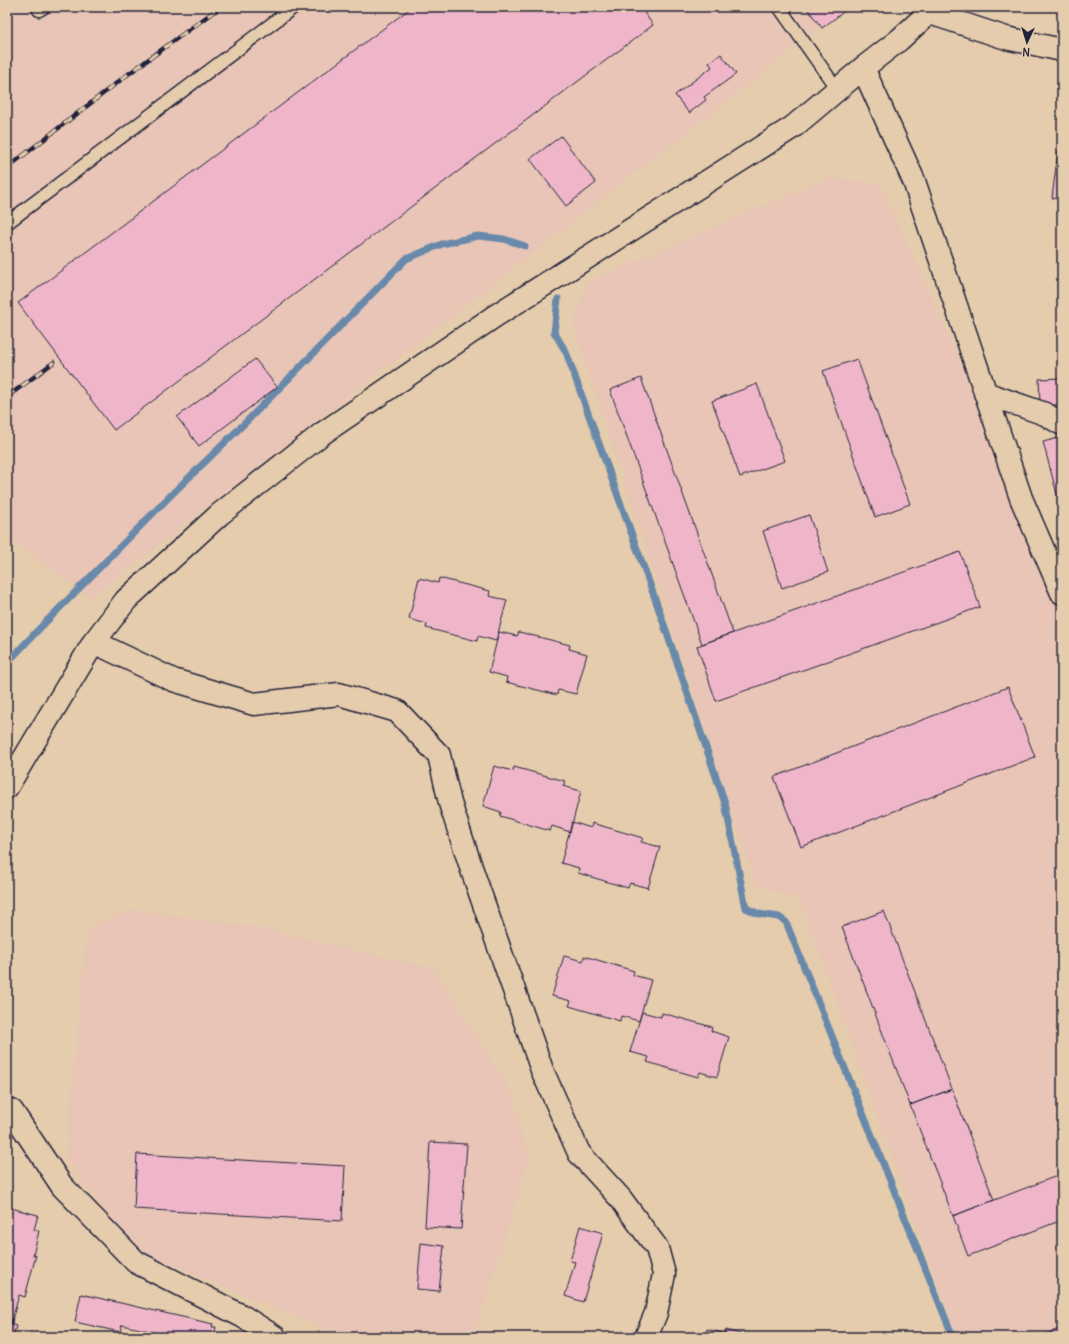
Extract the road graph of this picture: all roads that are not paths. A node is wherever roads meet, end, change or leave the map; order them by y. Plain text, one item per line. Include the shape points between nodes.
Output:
1 (294, 7) edge
2 (779, 7) edge
3 (932, 10) edge
4 (1062, 50) edge
5 (863, 68) junction
6 (837, 89) junction
7 (7, 223) edge
8 (985, 393) junction
9 (1062, 424) edge
10 (1062, 593) edge
11 (94, 642) junction
12 (7, 787) edge
13 (7, 1109) edge
14 (275, 1337) edge
15 (646, 1337) edge

1 - 7 lane
2 - 6 lane
3 - 4 street via 1006,38
3 - 5 street
5 - 6 street
5 - 8 street via 914,181
6 - 11 street via 793,127 495,316 323,433 220,514 126,600
8 - 9 street via 1045,414
8 - 10 street via 1021,498
11 - 12 street
11 - 15 street via 173,680 254,704 339,694 397,711 439,756 450,803 468,859 542,1070 579,1153 621,1199 657,1248 664,1274 656,1313
13 - 14 street via 12,1112 62,1186 136,1262 242,1316

